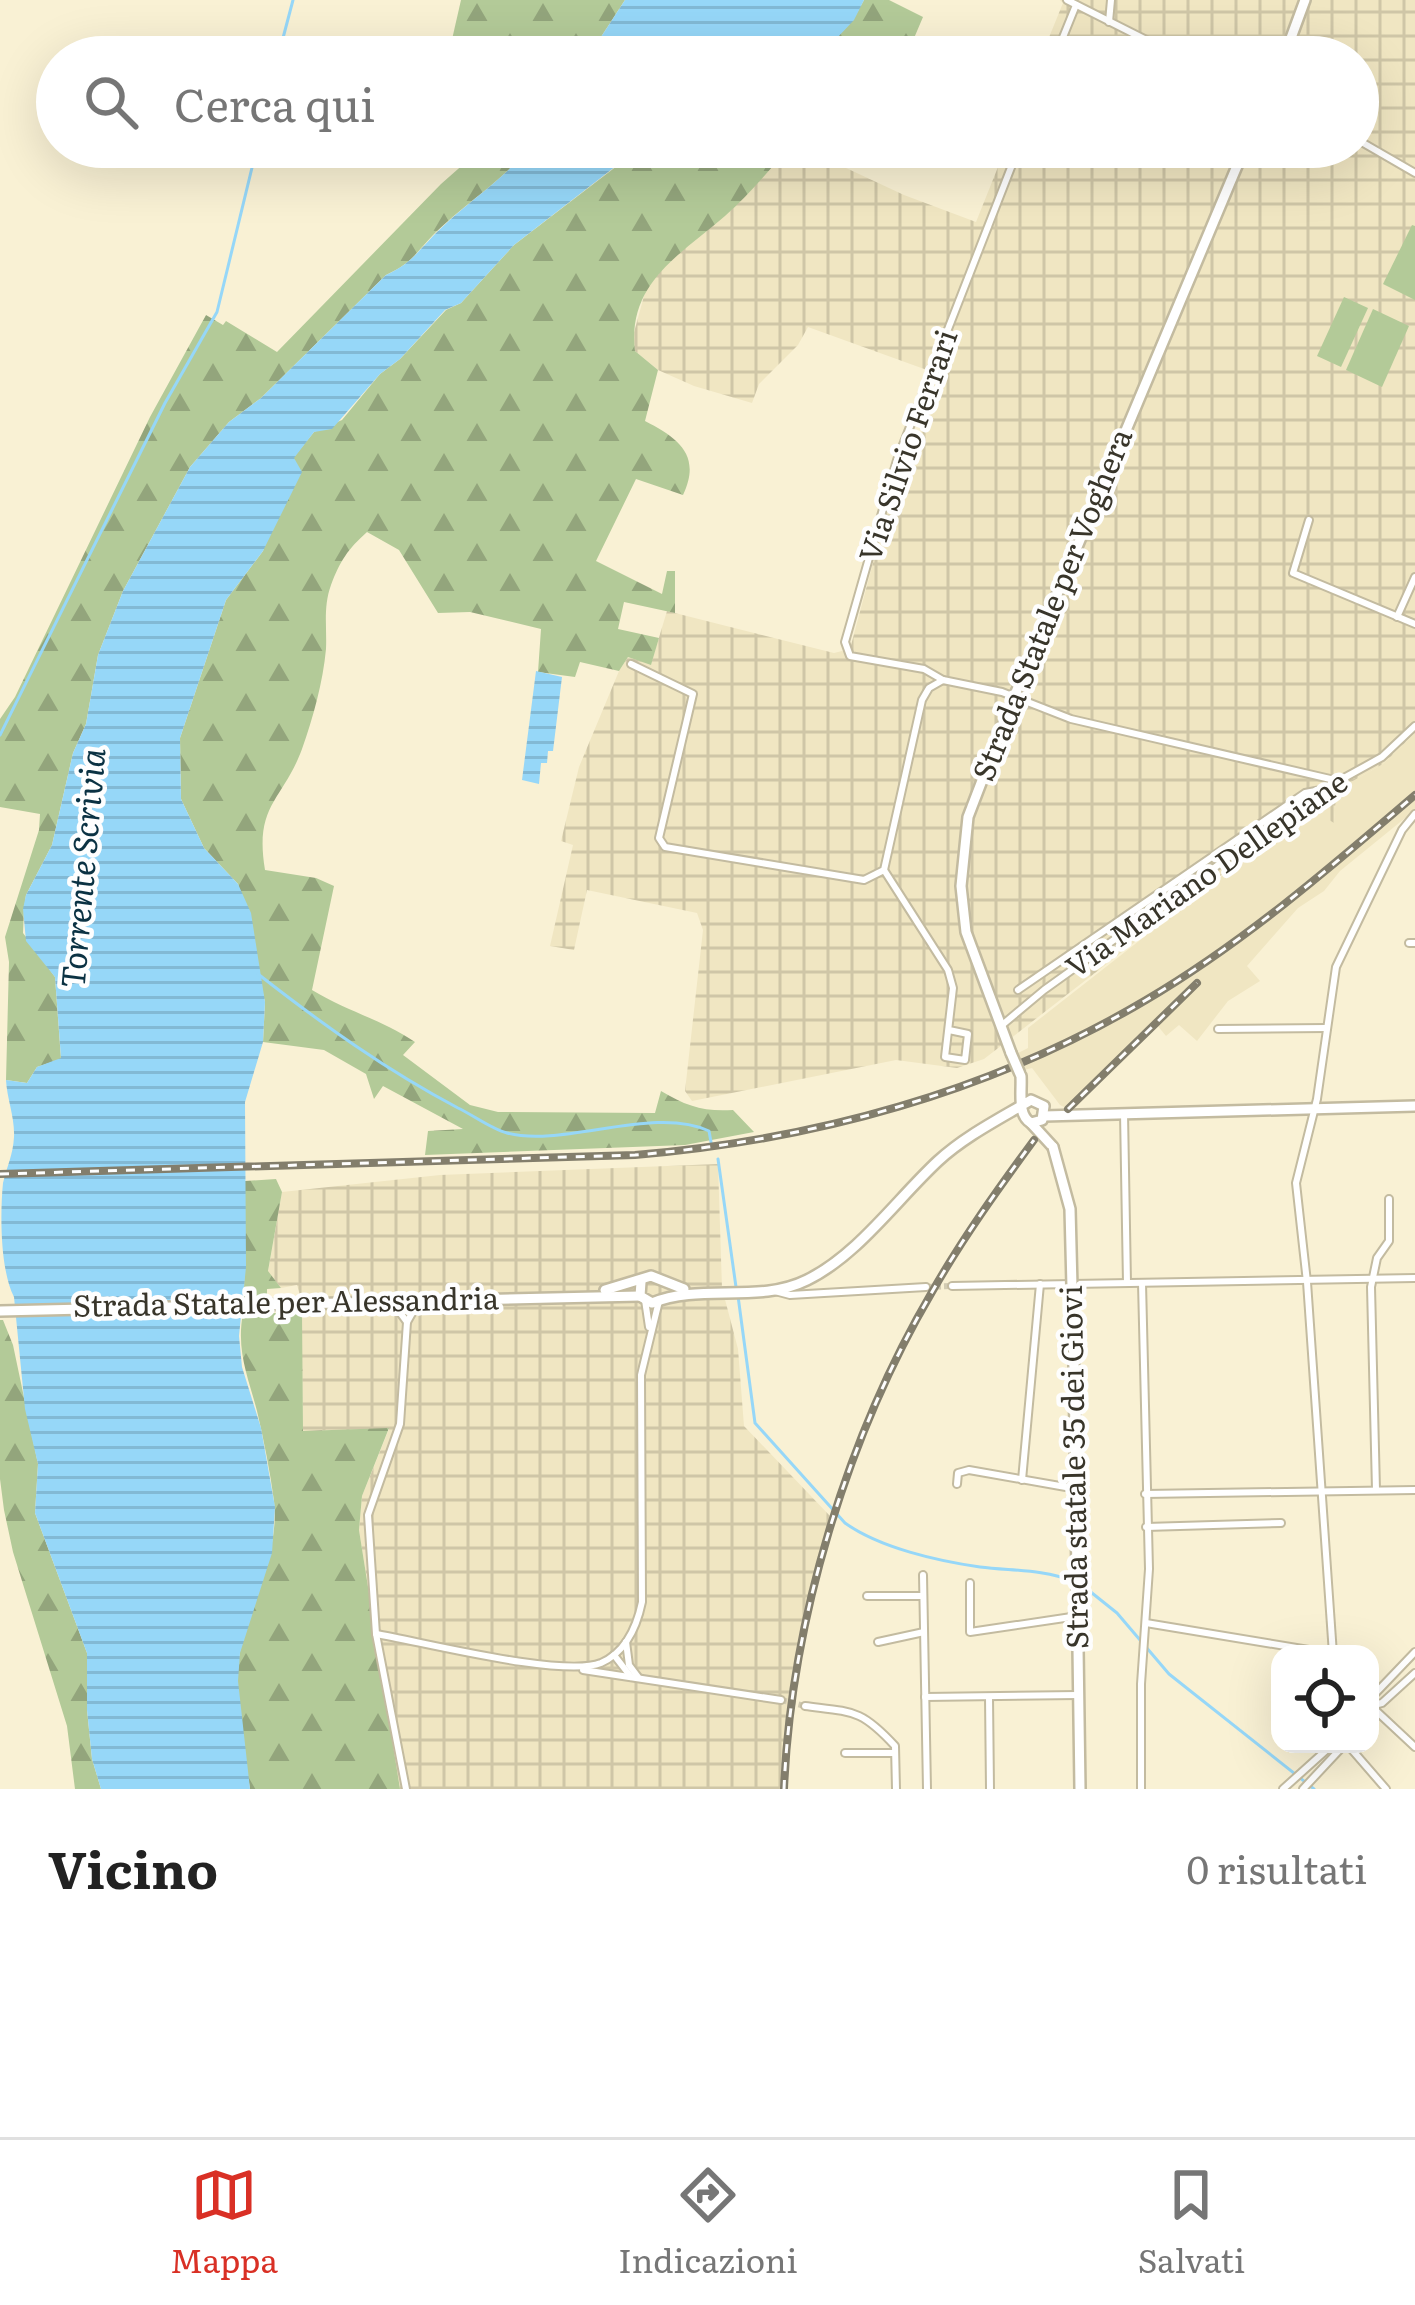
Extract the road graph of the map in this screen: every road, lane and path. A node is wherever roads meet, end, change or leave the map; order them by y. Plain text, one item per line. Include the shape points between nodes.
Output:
1 (1067, 0) edge
2 (1111, 0) edge
3 (1305, 0) edge
4 (1076, 5) junction
5 (1108, 22) junction
6 (1063, 36) edge
7 (1137, 36) edge
8 (1291, 36) edge
9 (1379, 152) edge
10 (1011, 168) edge
11 (1236, 168) edge
12 (1415, 173) edge
13 (1309, 520) dead end
14 (1415, 577) edge
15 (1397, 617) junction
16 (1415, 624) edge
17 (631, 664) dead end
18 (943, 680) junction
19 (1014, 698) junction
20 (1415, 726) edge
21 (1339, 781) junction
22 (1324, 790) junction
23 (1415, 814) edge
24 (884, 870) junction
25 (1018, 991) dead end
26 (1000, 1027) junction
27 (1327, 1028) junction
28 (1218, 1029) dead end
29 (949, 1030) junction
30 (1021, 1075) junction
31 (1022, 1106) junction
32 (1415, 1106) edge
33 (1314, 1107) junction
34 (1042, 1110) junction
35 (1124, 1113) junction
36 (1028, 1121) junction
37 (996, 1124) junction
38 (1053, 1147) junction
39 (1389, 1199) dead end
40 (817, 1275) junction
41 (1415, 1278) edge
42 (1372, 1280) junction
43 (641, 1282) junction
44 (1307, 1282) junction
45 (663, 1283) junction
46 (1127, 1283) junction
47 (1142, 1283) junction
48 (1040, 1284) junction
49 (952, 1286) tunnel mouth
50 (926, 1287) tunnel mouth
51 (772, 1291) junction
52 (695, 1292) junction
53 (832, 1292) junction
54 (572, 1296) junction
55 (642, 1298) junction
56 (661, 1298) junction
57 (419, 1301) junction
58 (392, 1302) junction
59 (0, 1311) edge
60 (407, 1322) junction
61 (649, 1336) junction
62 (1022, 1480) junction
63 (957, 1484) dead end
64 (1077, 1490) junction
65 (1376, 1490) junction
66 (1415, 1490) edge
67 (1322, 1491) junction
68 (1145, 1494) junction
69 (1281, 1523) dead end
70 (1146, 1527) junction
71 (923, 1575) dead end
72 (970, 1582) dead end
73 (867, 1597) dead end
74 (923, 1597) junction
75 (1078, 1616) junction
76 (1146, 1623) junction
77 (924, 1631) junction
78 (376, 1634) junction
79 (626, 1642) junction
80 (878, 1642) dead end
81 (1279, 1645) edge
82 (1332, 1645) edge
83 (1415, 1652) edge
84 (614, 1655) junction
85 (566, 1668) junction
86 (1414, 1674) edge
87 (640, 1680) junction
88 (1379, 1693) edge
89 (1079, 1695) junction
90 (989, 1696) junction
91 (926, 1697) junction
92 (781, 1700) tunnel mouth
93 (1379, 1702) edge
94 (805, 1706) tunnel mouth
95 (1379, 1712) edge
96 (1415, 1747) edge
97 (845, 1753) dead end
98 (895, 1753) junction
99 (1322, 1753) edge
100 (1338, 1753) edge
101 (1354, 1753) edge
102 (1285, 1786) edge
103 (406, 1789) edge
104 (896, 1789) edge
105 (927, 1789) edge
106 (990, 1789) edge
107 (1081, 1789) edge
108 (1141, 1789) edge
109 (1303, 1789) edge
110 (1386, 1789) edge

1 - 4 street
2 - 5 street
3 - 8 main road
4 - 5 street
4 - 6 street
5 - 7 street
9 - 12 street
10 - 18 street, Via Silvio Ferrari via 897,460 845,642 850,656
11 - 19 main road, Strada Statale per Voghera
13 - 15 street via 1293,573
14 - 15 street
15 - 16 street
17 - 24 street via 693,694 659,838 665,847 864,880
18 - 19 street
18 - 24 street via 922,700
19 - 21 street via 1071,719
19 - 26 main road, Strada Statale per Voghera via 972,806 961,886 966,932
20 - 21 street, Via Mariano Dellepiane
21 - 22 street, Via Mariano Dellepiane
22 - 25 street via 1305,793
22 - 26 street, Via Mariano Dellepiane
23 - 27 street via 1336,967
24 - 29 street via 948,970
26 - 30 main road, Strada Statale per Voghera, bridge
27 - 28 street
27 - 33 street
29 - 29 street via 945,1058 965,1060 968,1034
30 - 31 main road, Strada Statale per Voghera
30 - 34 main road, Strada Statale per Voghera
31 - 34 main road, Strada Statale per Alessandria
31 - 36 main road, Strada Statale per Voghera
31 - 37 main road, Strada Statale per Alessandria
32 - 33 main road
33 - 35 main road
33 - 44 street via 1297,1183
34 - 35 main road
34 - 36 main road, Strada Statale per Alessandria
34 - 38 main road, Strada statale 35 dei Giovi
35 - 46 street
36 - 37 main road, Strada Statale per Alessandria
36 - 38 main road, Strada statale 35 dei Giovi
37 - 40 main road, Strada Statale per Alessandria via 954,1147
38 - 64 main road, Strada statale 35 dei Giovi, bridge via 1070,1209
39 - 42 street via 1389,1241
40 - 51 main road, Strada Statale per Alessandria
40 - 53 street
41 - 42 street
42 - 44 street
42 - 65 street
43 - 45 main road, Strada Statale per Alessandria via 651,1276
43 - 54 main road, Strada Statale per Alessandria
43 - 55 main road
44 - 47 street
44 - 67 street
45 - 52 main road, Strada Statale per Alessandria
45 - 56 main road
46 - 47 street
46 - 48 street
47 - 68 street
48 - 49 street
48 - 62 street
50 - 53 street
51 - 52 main road, Strada Statale per Alessandria
51 - 53 street
52 - 56 main road, Strada Statale per Alessandria
54 - 55 main road, Strada Statale per Alessandria
54 - 57 main road, Strada Statale per Alessandria
55 - 56 main road, Strada Statale per Alessandria
55 - 61 street
56 - 61 street
57 - 58 main road, Strada Statale per Alessandria
57 - 60 street
58 - 59 main road, Strada Statale per Alessandria
58 - 60 street
60 - 78 street via 400,1424 368,1515
61 - 79 street via 641,1375 642,1602
62 - 63 street via 969,1470 958,1473
62 - 64 street
64 - 75 main road, Strada statale 35 dei Giovi
65 - 66 street
65 - 67 street
67 - 68 street
67 - 82 street
68 - 70 street
69 - 70 street
70 - 76 street
71 - 74 street
72 - 75 street via 970,1632
73 - 74 street
74 - 77 street
75 - 89 main road, Strada statale 35 dei Giovi
76 - 81 street
76 - 108 street
77 - 80 street
77 - 91 street
78 - 85 street
78 - 103 street
79 - 84 street
79 - 87 street
83 - 88 street
84 - 85 street
84 - 87 street
85 - 87 street
86 - 93 street
87 - 92 street
89 - 90 street
89 - 107 main road, Strada statale 35 dei Giovi
90 - 91 street
90 - 106 street
91 - 105 street
94 - 98 street via 862,1715
95 - 96 street
97 - 98 street
98 - 104 street
99 - 102 street
100 - 109 street
101 - 110 street

